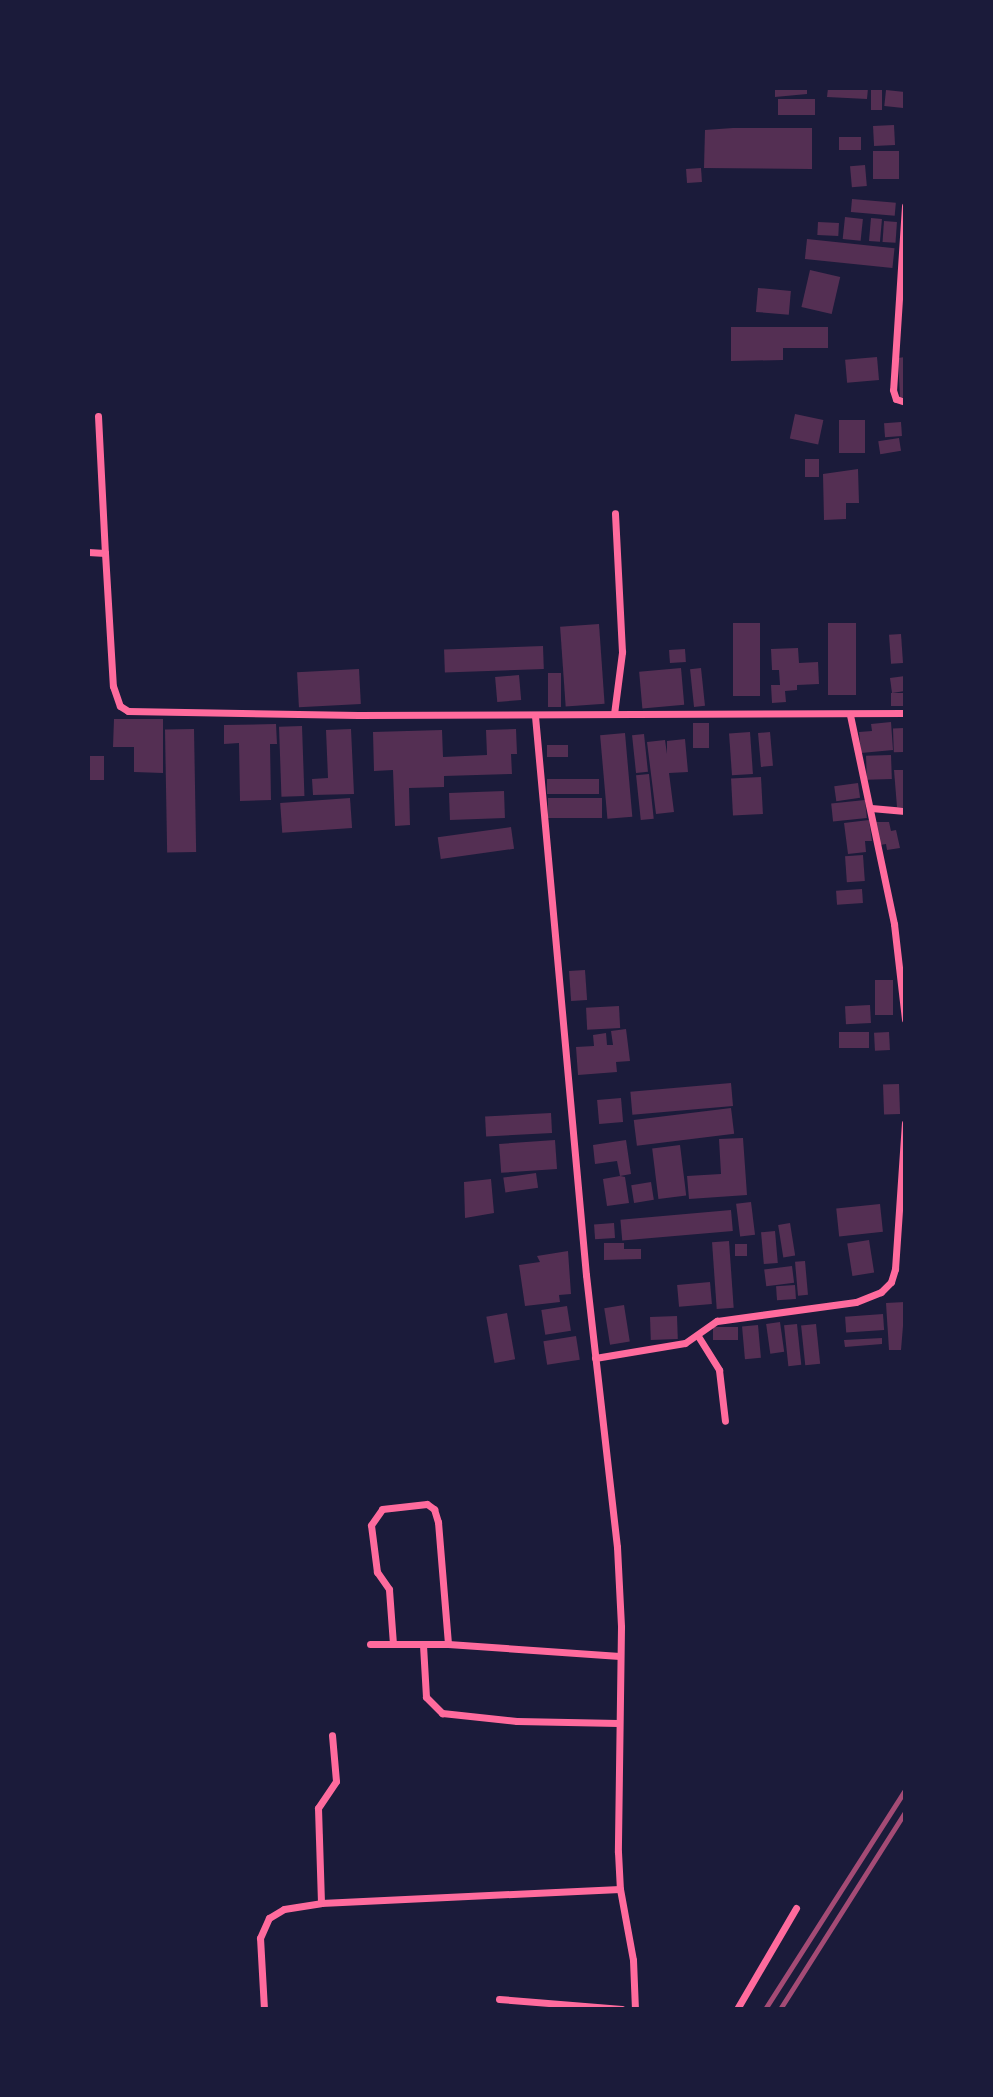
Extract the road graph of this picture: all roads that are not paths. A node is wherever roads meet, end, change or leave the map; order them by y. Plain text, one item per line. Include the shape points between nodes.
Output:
1 (905, 206) edge
2 (902, 290) edge
3 (905, 402) edge
4 (98, 416) dead end
5 (615, 513) dead end
6 (88, 552) edge
7 (105, 553) junction
8 (905, 713) edge
9 (614, 714) junction
10 (850, 715) junction
11 (535, 716) junction
12 (871, 808) junction
13 (905, 811) edge
14 (905, 1019) edge
15 (905, 1123) edge
16 (698, 1336) junction
17 (595, 1358) junction
18 (725, 1421) dead end
19 (370, 1644) dead end
20 (393, 1644) junction
21 (448, 1644) junction
22 (423, 1645) junction
23 (620, 1656) junction
24 (618, 1723) junction
25 (332, 1735) dead end
26 (620, 1889) junction
27 (321, 1903) junction
28 (796, 1908) dead end
29 (499, 1999) dead end
30 (577, 2007) edge
31 (264, 2009) edge
32 (622, 2009) edge
33 (635, 2009) edge
34 (737, 2009) edge

1 - 2 street
2 - 3 street via 893,390 896,399
4 - 7 street
5 - 9 street via 622,652
6 - 7 street
7 - 11 street via 113,686 120,706 128,711
8 - 10 street
9 - 10 street
9 - 11 street
10 - 12 street
11 - 17 street
12 - 13 street
12 - 14 street via 894,924
15 - 16 street via 891,1282 856,1302 717,1321
16 - 17 street via 685,1343
16 - 18 street via 719,1370
17 - 23 street via 617,1547
19 - 20 street
20 - 21 street via 389,1589 377,1572 371,1525 382,1509 427,1504 438,1522
20 - 22 street
21 - 22 street
21 - 23 street
22 - 24 street via 426,1697 442,1713
23 - 24 street
24 - 26 street
25 - 27 street via 336,1781 318,1808
26 - 27 street
26 - 33 street via 633,1960
27 - 31 street via 284,1909 263,1929 259,1948
28 - 34 street
29 - 30 street
30 - 32 street

